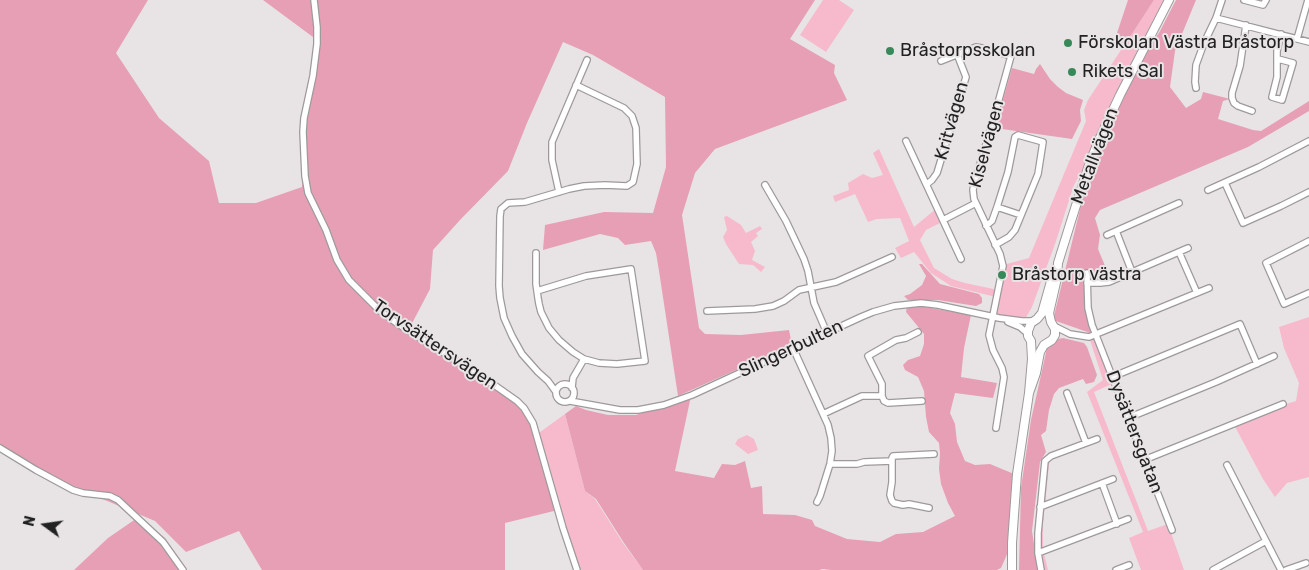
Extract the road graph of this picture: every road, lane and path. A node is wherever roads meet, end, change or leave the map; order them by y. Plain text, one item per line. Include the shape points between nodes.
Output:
1 (314, 0) edge
2 (1170, 0) edge
3 (1222, 0) edge
4 (1244, 0) edge
5 (1266, 0) edge
6 (1308, 0) edge
7 (1216, 18) junction
8 (1246, 25) junction
9 (1281, 34) junction
10 (1297, 39) junction
11 (1309, 42) edge
12 (957, 54) junction
13 (1278, 58) junction
14 (587, 60) dead end
15 (941, 61) dead end
16 (576, 85) junction
17 (1196, 88) dead end
18 (1252, 112) dead end
19 (1309, 141) edge
20 (906, 142) dead end
21 (1225, 182) junction
22 (927, 184) junction
23 (765, 185) dead end
24 (1208, 190) dead end
25 (559, 192) junction
26 (1309, 192) edge
27 (976, 203) junction
28 (1179, 203) dead end
29 (997, 208) junction
30 (1021, 215) junction
31 (943, 220) junction
32 (986, 226) junction
33 (1116, 231) junction
34 (1107, 235) dead end
35 (1309, 241) edge
36 (995, 245) junction
37 (1188, 248) dead end
38 (1179, 252) junction
39 (536, 253) dead end
40 (892, 257) dead end
41 (960, 259) dead end
42 (1058, 263) junction
43 (1132, 272) junction
44 (1087, 273) dead end
45 (1087, 283) junction
46 (811, 288) junction
47 (1209, 288) dead end
48 (537, 291) junction
49 (1197, 293) junction
50 (1309, 293) edge
51 (707, 311) dead end
52 (996, 317) junction
53 (1035, 320) junction
54 (1052, 324) junction
55 (918, 332) dead end
56 (827, 333) junction
57 (1070, 334) junction
58 (1096, 335) junction
59 (1029, 337) junction
60 (1054, 338) junction
61 (1044, 345) junction
62 (793, 348) junction
63 (1274, 356) dead end
64 (584, 359) junction
65 (1257, 364) junction
66 (1112, 377) junction
67 (573, 378) junction
68 (548, 381) junction
69 (562, 384) junction
70 (573, 391) junction
71 (556, 392) junction
72 (1029, 393) junction
73 (1067, 393) dead end
74 (882, 396) junction
75 (570, 401) junction
76 (922, 401) dead end
77 (587, 403) junction
78 (1284, 404) dead end
79 (823, 414) junction
80 (1128, 418) junction
81 (996, 428) dead end
82 (1097, 439) dead end
83 (1086, 443) junction
84 (0, 448) edge
85 (934, 454) dead end
86 (1144, 460) junction
87 (892, 461) junction
88 (830, 464) junction
89 (1227, 465) dead end
90 (1113, 479) dead end
91 (1102, 483) junction
92 (816, 502) dead end
93 (1040, 507) junction
94 (929, 508) dead end
95 (1128, 519) dead end
96 (1117, 524) junction
97 (1172, 530) dead end
98 (1266, 542) junction
99 (1038, 553) junction
100 (1306, 562) dead end
101 (1129, 565) dead end
102 (183, 570) edge
103 (577, 570) edge
104 (1012, 570) edge
105 (1041, 570) edge
106 (1118, 570) edge
107 (1213, 570) edge
108 (1281, 570) edge
109 (1286, 570) edge

1 - 103 street, Torvsättersvägen via 317,44 303,126 305,176 308,193 337,260 349,280 380,311 490,382 524,408 533,423
2 - 42 main road, Metallvägen via 1098,142
3 - 7 street
4 - 5 street via 1264,4
6 - 10 street
7 - 8 street
7 - 17 street via 1196,65
8 - 9 street
8 - 18 street via 1232,98 1238,106
9 - 10 street
9 - 13 street
10 - 11 street
12 - 15 street
12 - 22 street, Kritvägen via 966,77 937,173
12 - 27 street, Kiselvägen via 978,47 1011,56 974,184
13 - 13 street via 1272,97 1282,100 1293,63
14 - 16 street
16 - 25 street via 552,142
16 - 25 street via 620,106 632,116 636,128 636,167 629,186 591,185
19 - 21 street
20 - 22 street, Kritvägen
21 - 24 street
21 - 26 street via 1240,225
22 - 31 street, Kritvägen
23 - 46 street via 798,244
25 - 68 street via 506,204 500,212 499,221 499,286 504,318 522,354
27 - 31 street
27 - 32 street, Kiselvägen
28 - 33 street
29 - 30 street
29 - 30 street via 1018,135 1042,142 1038,174
29 - 32 street via 992,221
30 - 36 street via 1012,234
31 - 41 street, Kritvägen
32 - 36 street, Kiselvägen
33 - 34 street
33 - 43 street
35 - 50 street via 1266,263 1284,304
36 - 52 street, Kiselvägen via 1003,266
37 - 38 street
38 - 43 street
38 - 49 street
39 - 48 street
40 - 46 street via 836,282
42 - 53 main road, Metallvägen via 1044,309
42 - 54 main road, Metallvägen via 1050,308
43 - 45 street via 1109,282
44 - 45 street, Dysättersgatan
45 - 58 street, Dysättersgatan via 1088,308
46 - 51 street via 799,290 780,303 765,308
46 - 56 street via 816,310
47 - 49 street
48 - 64 street via 541,312 549,328 558,340
48 - 64 street via 586,276 631,269 645,361 611,364
49 - 58 street
52 - 53 street, Slingerbulten
52 - 56 street, Slingerbulten via 938,305 912,304 873,312
52 - 59 street, Slingerbulten via 1020,327
52 - 81 street, Kiselvägen via 990,340 1004,378
53 - 54 main road via 1043,318
53 - 59 main road, Metallvägen via 1029,325
54 - 57 street
54 - 60 main road, Metallvägen
55 - 74 street via 868,356 882,384
56 - 62 street, Slingerbulten
57 - 58 street
57 - 60 street
58 - 66 street, Dysättersgatan
59 - 61 main road via 1037,345
59 - 72 main road, Metallvägen via 1032,359
60 - 61 main road
61 - 72 main road, Metallvägen
62 - 77 street, Slingerbulten via 664,405 620,410
62 - 79 street
63 - 65 street
64 - 67 street
65 - 66 street via 1240,324
65 - 80 street
66 - 80 street, Dysättersgatan
67 - 69 street
67 - 70 street
68 - 69 street
68 - 71 street
69 - 70 street via 569,385
69 - 71 street
70 - 75 street
70 - 77 street, Slingerbulten
71 - 75 street via 560,401
72 - 104 main road, Metallvägen via 1017,483
73 - 83 street
74 - 76 street via 888,403
74 - 79 street via 862,396
75 - 77 street, Slingerbulten
78 - 86 street
79 - 88 street via 831,438
80 - 86 street, Dysättersgatan
82 - 83 street
83 - 93 street via 1045,461
84 - 102 street via 73,490 118,500 163,542
85 - 87 street via 893,456
86 - 97 street, Dysättersgatan
87 - 88 street
87 - 94 street via 892,501
88 - 92 street
89 - 98 street
90 - 91 street
91 - 93 street
91 - 96 street
93 - 99 street
95 - 96 street
96 - 99 street
98 - 107 street
98 - 108 street
99 - 105 street
100 - 109 street
101 - 106 street

